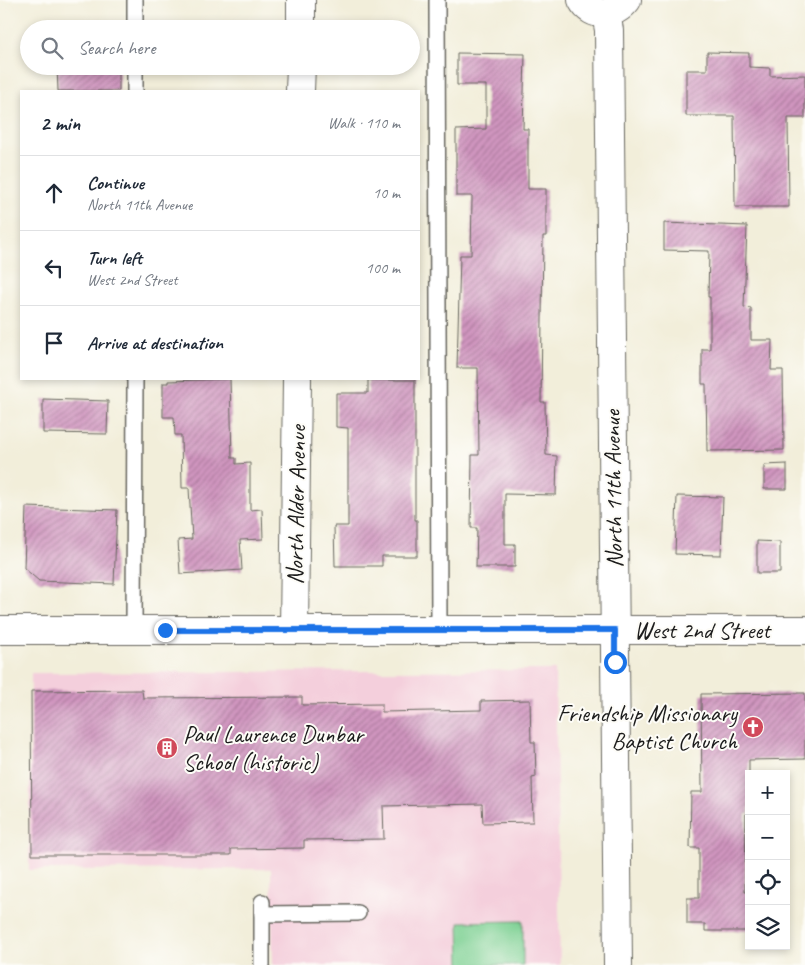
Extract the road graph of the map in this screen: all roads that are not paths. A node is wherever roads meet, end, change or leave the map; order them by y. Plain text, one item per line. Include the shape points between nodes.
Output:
1 (135, 0) edge
2 (301, 0) edge
3 (437, 0) edge
4 (582, 0) edge
5 (617, 7) edge
6 (135, 20) edge
7 (301, 20) edge
8 (135, 75) edge
9 (301, 75) edge
10 (135, 90) edge
11 (300, 90) edge
12 (135, 380) edge
13 (297, 380) edge
14 (0, 630) edge
15 (134, 630) junction
16 (294, 630) junction
17 (439, 630) junction
18 (615, 630) junction
19 (805, 630) edge
20 (358, 913) dead end
21 (262, 965) edge
22 (618, 965) edge

1 - 6 lane
2 - 7 street
3 - 17 lane
4 - 5 street via 590,10 598,13
5 - 18 street, North 11th Avenue via 609,30
8 - 10 lane
9 - 11 street
12 - 15 lane
13 - 16 street, North Alder Avenue
14 - 15 street, West 2nd Street
15 - 16 street, West 2nd Street
16 - 17 street, West 2nd Street
17 - 18 street, West 2nd Street
18 - 19 street, West 2nd Street
18 - 22 street, North 11th Avenue
20 - 21 lane via 262,908

